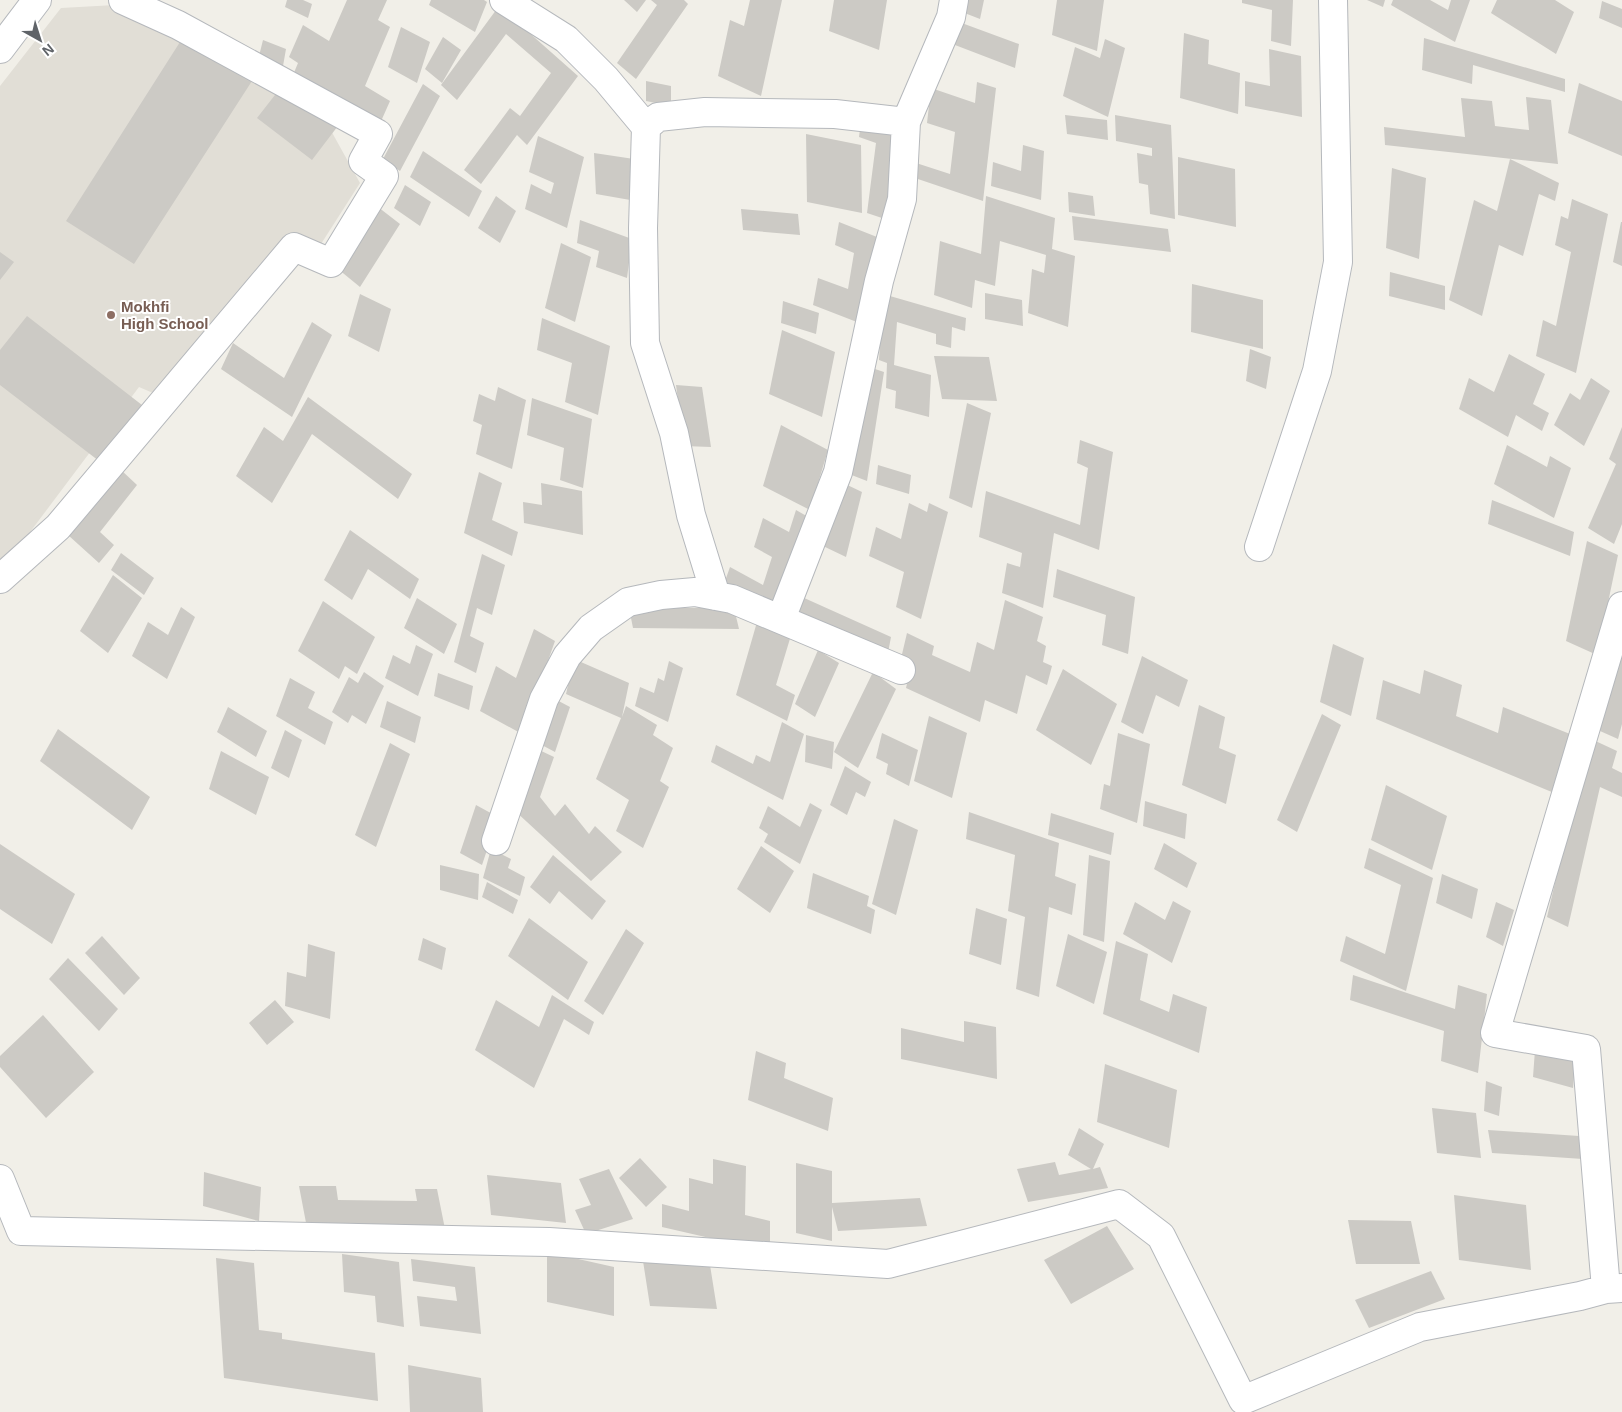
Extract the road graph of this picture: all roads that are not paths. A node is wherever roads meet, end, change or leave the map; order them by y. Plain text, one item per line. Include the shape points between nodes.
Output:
1 (37, 0) edge
2 (123, 0) edge
3 (504, 0) edge
4 (954, 0) edge
5 (1333, 0) edge
6 (0, 49) edge
7 (906, 122) junction
8 (646, 127) junction
9 (1259, 546) dead end
10 (0, 579) edge
11 (716, 596) junction
12 (1622, 606) edge
13 (781, 619) junction
14 (900, 670) dead end
15 (496, 841) dead end
16 (0, 1179) edge
17 (1612, 1232) edge
18 (1614, 1288) edge

1 - 6 street
2 - 10 street via 178,25 378,134 363,161 384,176 331,262 294,247 58,527
3 - 8 street via 566,39
4 - 7 street via 951,17
5 - 9 street via 1338,262 1317,371
7 - 8 street via 835,114 705,112 658,117
7 - 13 street via 902,199 879,281 838,472
8 - 11 street via 643,228 645,343 674,433 691,515
11 - 13 street via 732,599
11 - 15 street via 695,592 628,602 591,628 567,656 544,700
12 - 17 street via 1495,1033 1586,1049
13 - 14 street
16 - 18 street via 21,1231 549,1242 888,1264 1119,1204 1161,1236 1242,1400 1420,1327
17 - 18 street

